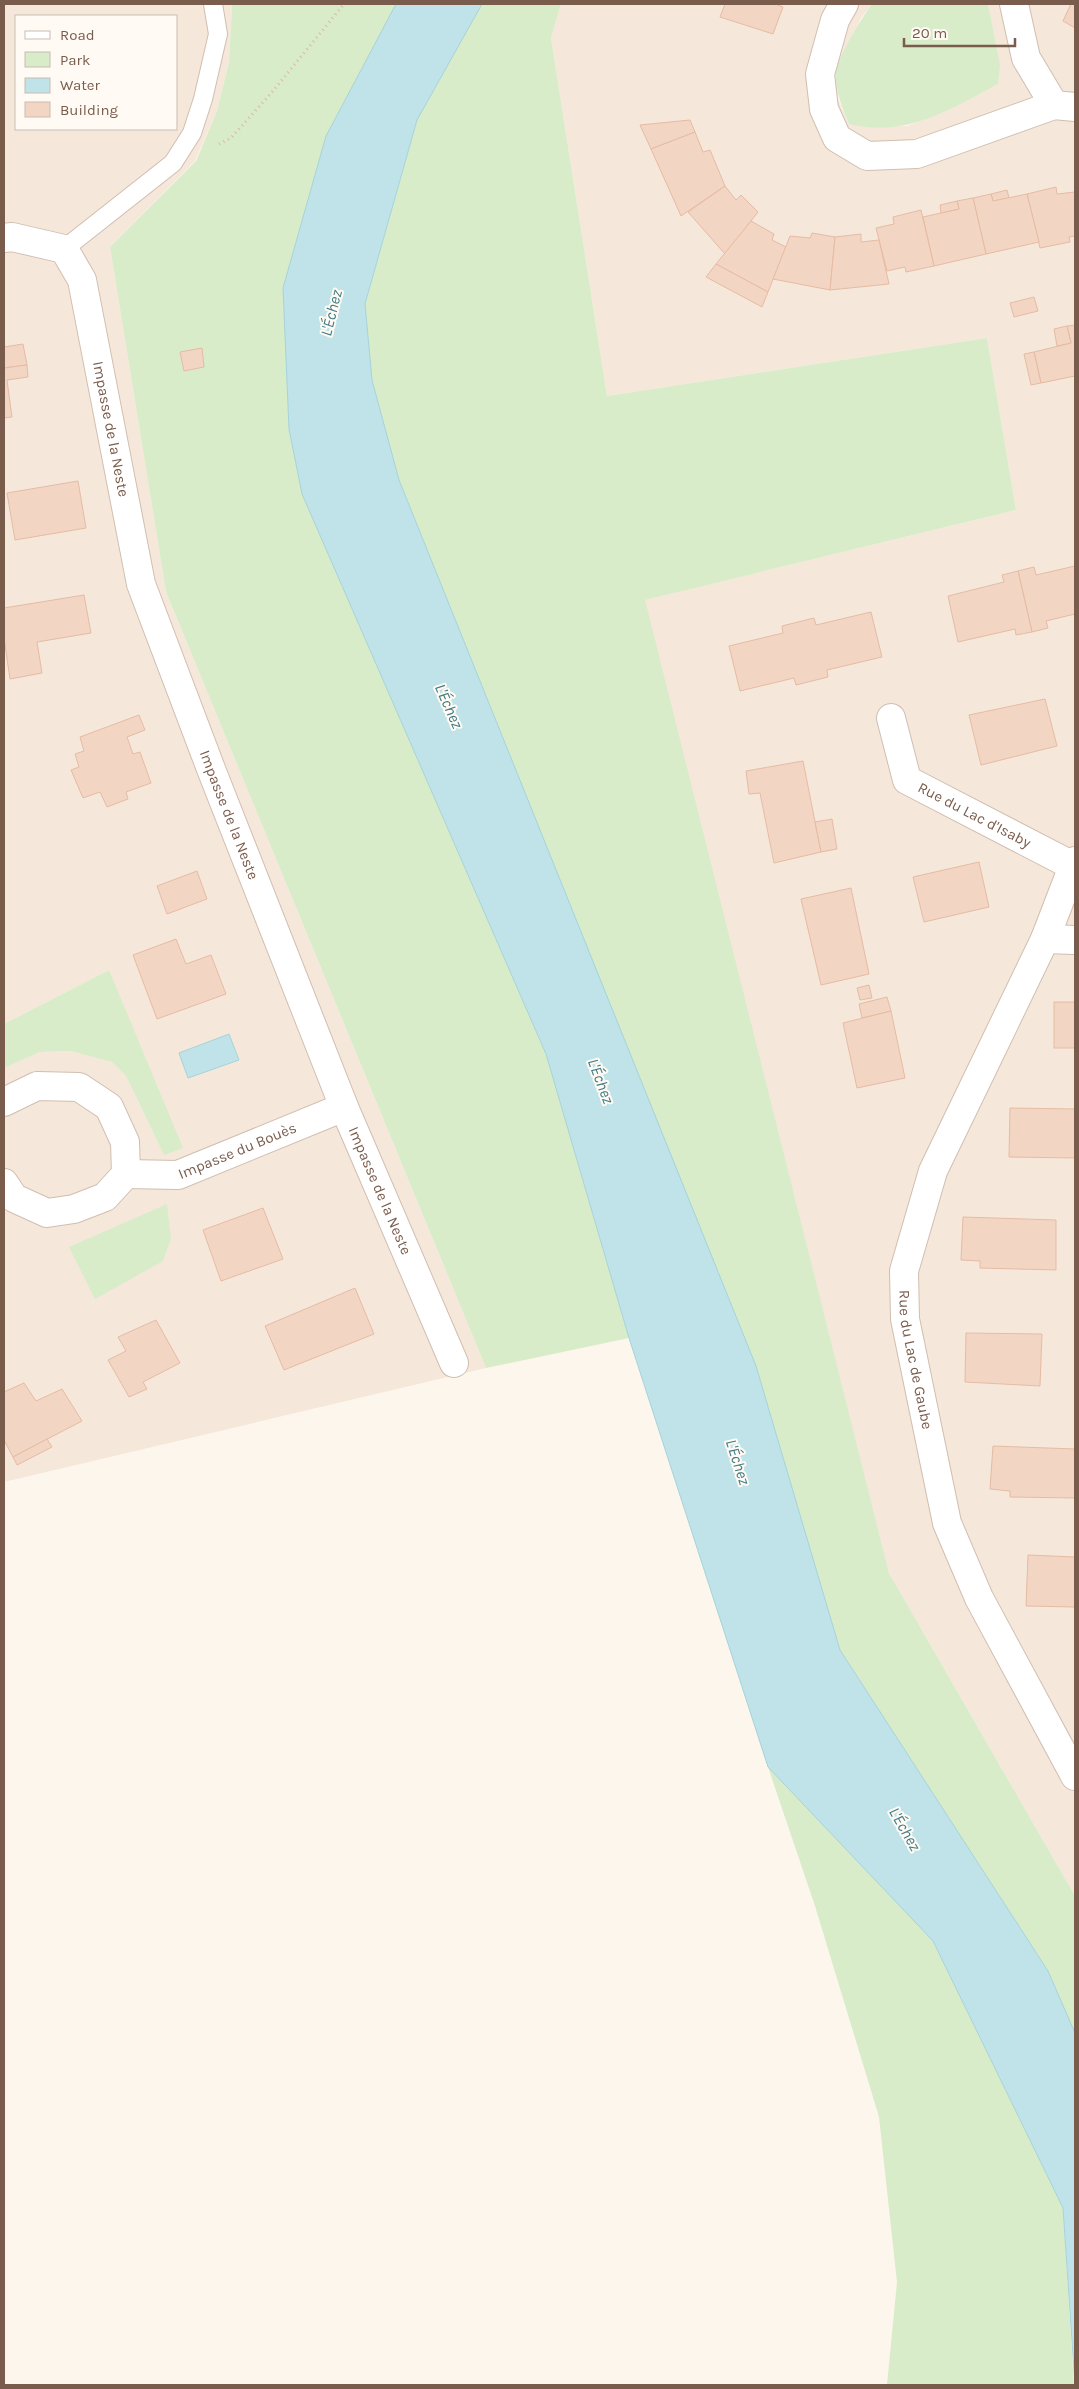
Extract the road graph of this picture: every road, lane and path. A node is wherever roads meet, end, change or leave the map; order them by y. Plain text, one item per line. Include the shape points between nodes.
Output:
1 (213, 4) edge
2 (344, 4) edge
3 (844, 4) edge
4 (1014, 4) edge
5 (1065, 106) edge
6 (173, 163) junction
7 (4, 238) edge
8 (64, 249) junction
9 (891, 718) dead end
10 (1074, 863) edge
11 (1045, 939) junction
12 (1075, 940) edge
13 (4, 1102) edge
14 (344, 1107) junction
15 (126, 1174) junction
16 (4, 1182) edge
17 (454, 1363) dead end
18 (1075, 1776) edge

1 - 6 lane via 218,34 203,99 192,133
2 - 6 path via 231,138
3 - 5 street via 835,20 820,74 824,109 837,138 868,156 917,154
4 - 5 street via 1026,58
6 - 8 lane
7 - 8 street
8 - 14 street, Impasse de la Neste via 82,280 141,584 210,769
9 - 10 street, Rue du Lac d'Isaby via 907,780
10 - 11 street, Rue du Lac d'Isaby
11 - 12 street
11 - 18 street, Rue du Lac de Gaube via 933,1171 904,1272 905,1318 947,1523 979,1598
13 - 15 street via 37,1086 79,1087 109,1107 125,1142
14 - 15 street, Impasse du Bouès via 178,1175
14 - 17 street, Impasse de la Neste
15 - 16 street via 105,1197 74,1210 47,1213 14,1198

